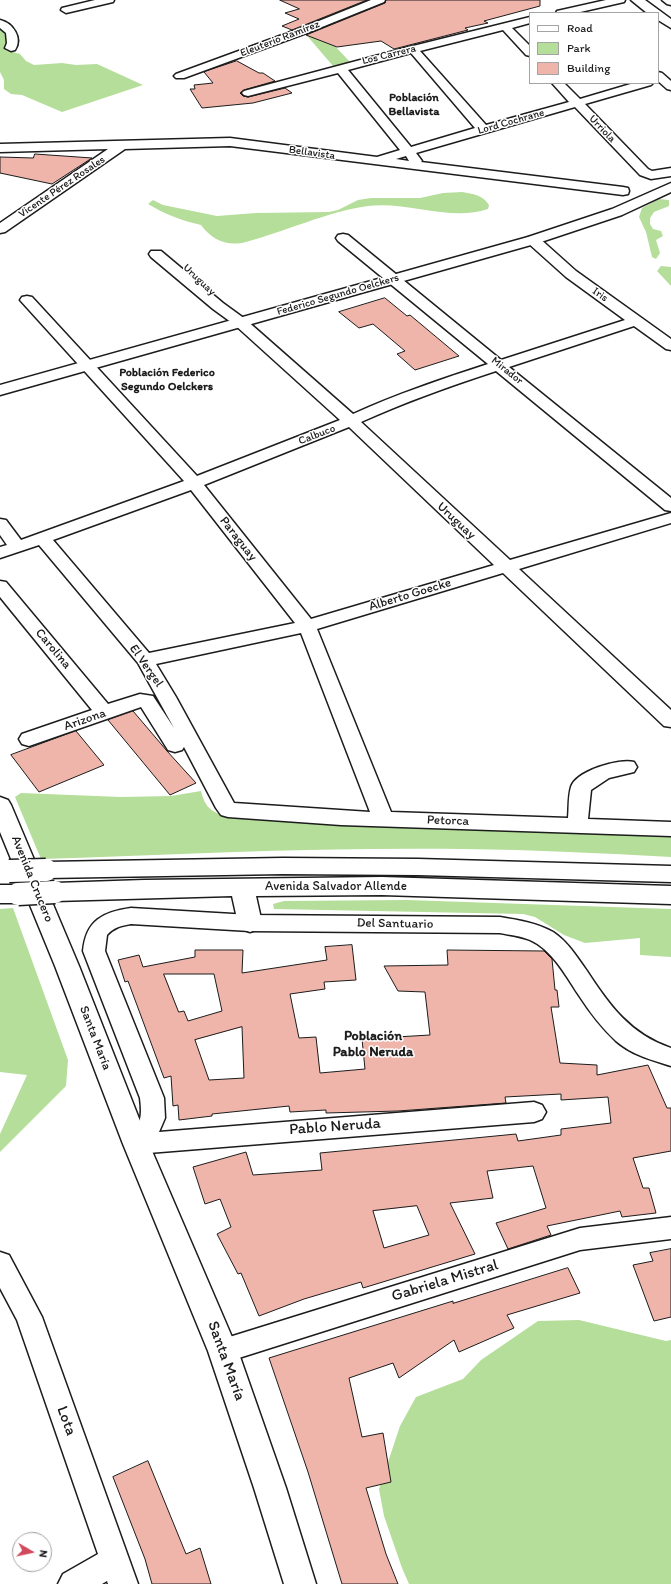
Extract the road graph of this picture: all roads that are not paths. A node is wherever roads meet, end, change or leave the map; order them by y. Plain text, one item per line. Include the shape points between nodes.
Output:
1 (109, 0) edge
2 (380, 0) edge
3 (620, 0) edge
4 (637, 0) edge
5 (668, 0) edge
6 (671, 2) edge
7 (66, 10) dead end
8 (588, 10) edge
9 (570, 12) edge
10 (654, 12) edge
11 (659, 16) edge
12 (529, 20) edge
13 (0, 23) edge
14 (671, 24) edge
15 (505, 26) junction
16 (11, 48) dead end
17 (413, 49) junction
18 (529, 52) edge
19 (340, 68) junction
20 (180, 76) dead end
21 (662, 77) edge
22 (559, 84) edge
23 (643, 84) edge
24 (671, 87) edge
25 (248, 92) dead end
26 (576, 103) junction
27 (483, 130) junction
28 (124, 145) junction
29 (0, 148) edge
30 (408, 152) junction
31 (374, 161) junction
32 (421, 167) junction
33 (671, 172) edge
34 (671, 187) edge
35 (622, 191) dead end
36 (0, 229) edge
37 (343, 238) dead end
38 (533, 240) junction
39 (156, 248) dead end
40 (393, 279) junction
41 (27, 300) dead end
42 (636, 321) junction
43 (240, 322) junction
44 (671, 346) edge
45 (499, 364) junction
46 (86, 366) junction
47 (0, 390) edge
48 (351, 422) junction
49 (194, 483) junction
50 (671, 506) edge
51 (671, 518) edge
52 (0, 524) edge
53 (43, 539) junction
54 (18, 547) junction
55 (0, 553) edge
56 (505, 566) junction
57 (0, 586) edge
58 (308, 626) junction
59 (145, 660) junction
60 (105, 713) junction
61 (671, 721) edge
62 (29, 739) dead end
63 (175, 745) dead end
64 (627, 767) dead end
65 (0, 805) edge
66 (227, 809) joint
67 (383, 819) junction
68 (578, 825) junction
69 (671, 829) edge
70 (5, 872) edge
71 (671, 874) edge
72 (242, 888) junction
73 (9, 894) edge
74 (671, 895) edge
75 (250, 922) junction
76 (53, 932) joint
77 (671, 1057) edge
78 (534, 1112) dead end
79 (136, 1144) junction
80 (671, 1228) edge
81 (0, 1262) edge
82 (223, 1351) junction
83 (119, 1572) edge
84 (73, 1584) edge
85 (300, 1584) edge

1 - 7 street
2 - 20 street, Eleuterio Ramírez
3 - 8 street
4 - 10 main road
5 - 6 main road
8 - 9 street
11 - 14 main road
12 - 15 street, Los Carrera
13 - 16 street via 12,32 14,43
15 - 17 street, Los Carrera
15 - 18 street
17 - 19 street, Los Carrera
17 - 27 street
19 - 25 street, Los Carrera
19 - 30 street
21 - 24 street
22 - 26 street, Urriola
23 - 26 street, Lord Cochrane
26 - 27 street, Lord Cochrane
26 - 33 street, Urriola via 647,174
27 - 30 street, Lord Cochrane
28 - 29 street, Bellavista
28 - 31 street, Bellavista via 235,143
28 - 36 street, Vicente Pérez Rosales
30 - 31 street, Lord Cochrane
30 - 32 street
31 - 32 street, Bellavista
32 - 35 street, Bellavista
34 - 38 main road, Federico Segundo Oelckers via 617,212
37 - 40 street, Mirador
38 - 40 main road, Federico Segundo Oelckers
38 - 42 street, Iris via 570,274
39 - 43 street, Uruguay via 218,306
40 - 43 main road, Federico Segundo Oelckers
40 - 45 street, Mirador
41 - 46 street, Paraguay
42 - 44 street, Iris
42 - 45 street, Calbuco
43 - 46 main road, Federico Segundo Oelckers
43 - 48 street, Uruguay
45 - 48 street, Calbuco via 395,401
45 - 50 street, Mirador
46 - 47 main road, Federico Segundo Oelckers
46 - 49 street, Paraguay
48 - 49 street, Calbuco
48 - 56 street, Uruguay
49 - 53 street, Calbuco
49 - 58 street, Paraguay
51 - 56 street, Alberto Goecke
52 - 54 street
53 - 54 street, Calbuco
53 - 59 street, El Vergel
54 - 55 street, Calbuco
56 - 58 street, Alberto Goecke
56 - 61 street, Uruguay
57 - 60 street, Carolina
58 - 59 street, Alberto Goecke
58 - 67 street, Paraguay
59 - 66 street, El Vergel
60 - 62 street, Arizona
60 - 63 street, Arizona via 146,700
64 - 68 street via 605,771 591,777 581,787
65 - 76 main road, Avenida Crucero
66 - 67 street, Petorca
67 - 68 street, Petorca
68 - 69 street, Petorca
70 - 71 main road, Avenida Salvador Allende, bridge via 418,866
72 - 73 main road, Avenida Salvador Allende, bridge
72 - 74 main road, Avenida Salvador Allende via 382,886
72 - 75 main road
75 - 77 street, Del Santuario via 500,925 532,932 548,940 560,951 615,1028 641,1046
75 - 79 street, Del Santuario via 131,916 115,918 97,931 94,941 96,958 154,1108 149,1130
76 - 79 main road, Santa María
78 - 79 street, Pablo Neruda
79 - 82 main road, Santa María
80 - 82 street, Gabriela Mistral via 580,1239
81 - 83 street, Lota via 29,1317
82 - 85 main road, Santa María
83 - 84 street

